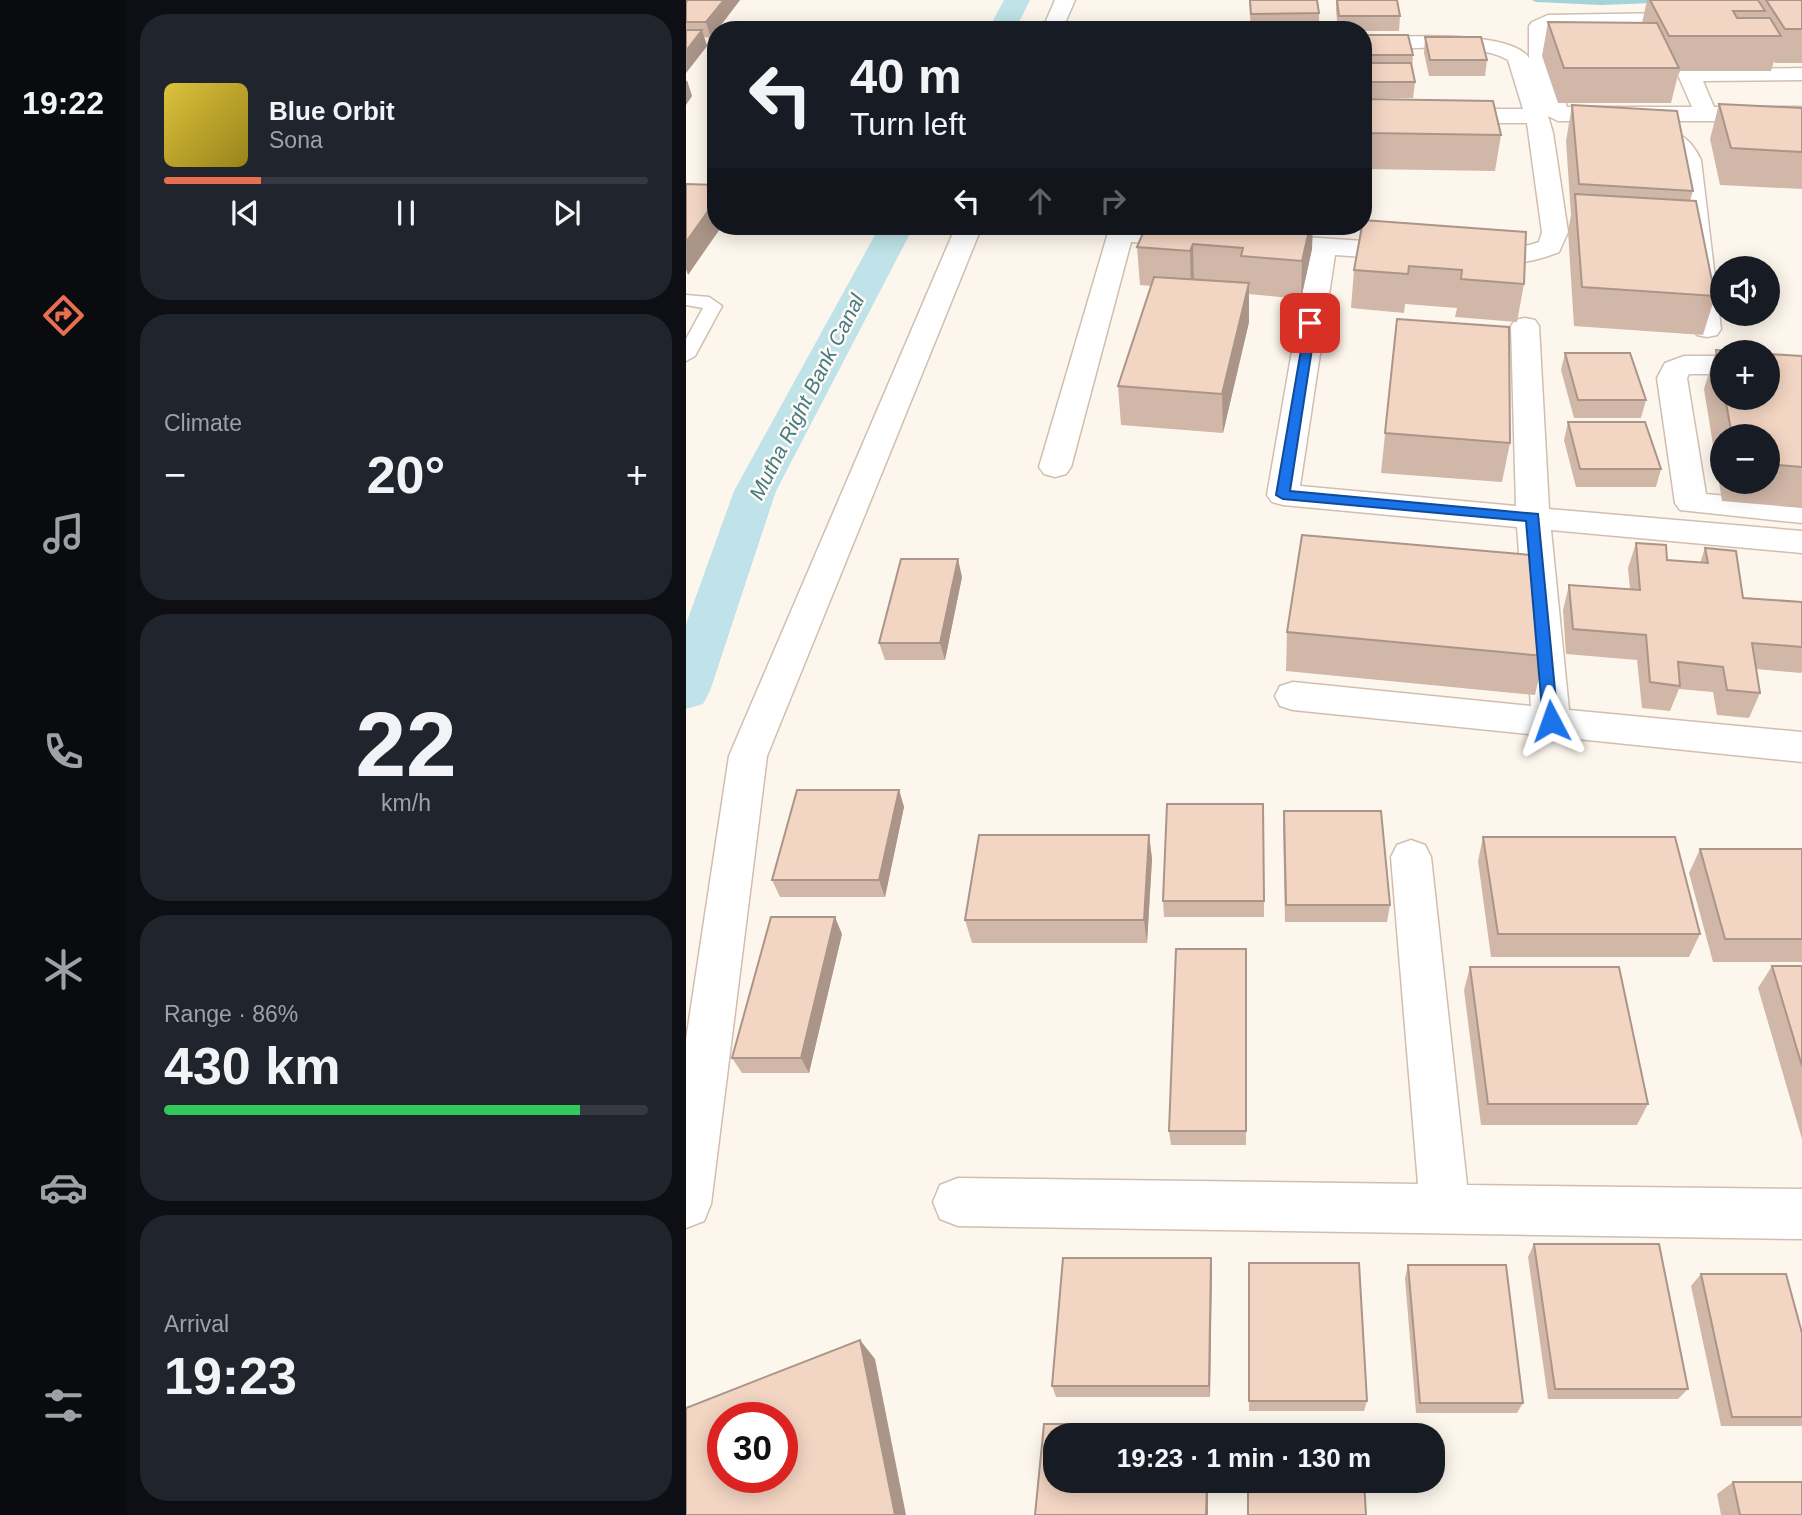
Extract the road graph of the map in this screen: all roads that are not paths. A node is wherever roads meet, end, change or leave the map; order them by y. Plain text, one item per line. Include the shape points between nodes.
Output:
1 (1065, 0) edge
2 (1802, 17) edge
3 (1056, 21) edge
4 (1372, 44) edge
5 (1802, 74) edge
6 (1802, 114) edge
7 (1706, 115) junction
8 (1372, 116) edge
9 (1539, 125) junction
10 (966, 235) edge
11 (1121, 235) edge
12 (1172, 235) edge
13 (1322, 246) junction
14 (686, 300) edge
15 (1525, 326) edge
16 (1707, 329) edge
17 (686, 356) edge
18 (1710, 365) edge
19 (1055, 467) dead end
20 (1802, 513) edge
21 (1533, 517) junction
22 (1802, 542) edge
23 (1293, 696) dead end
24 (1551, 721) junction
25 (1802, 747) edge
26 (1411, 857) dead end
27 (958, 1202) dead end
28 (686, 1203) edge
29 (1445, 1209) junction
30 (1802, 1214) edge

1 - 3 street
2 - 7 street via 1548,21 1539,26 1537,49 1558,114
4 - 9 street via 1474,44 1511,51 1518,57
5 - 7 street via 1689,75
6 - 7 street
8 - 9 street
9 - 13 street via 1556,232 1550,247 1520,257
9 - 16 street via 1664,136 1684,145
10 - 28 street via 748,756
11 - 19 street
12 - 13 street
13 - 21 street via 1283,495
14 - 17 lane via 713,306
15 - 21 street
18 - 20 street via 1684,365 1675,369 1672,378 1691,503
21 - 22 street
21 - 24 street
23 - 24 street
24 - 25 street
26 - 29 street
27 - 29 street
29 - 30 street

